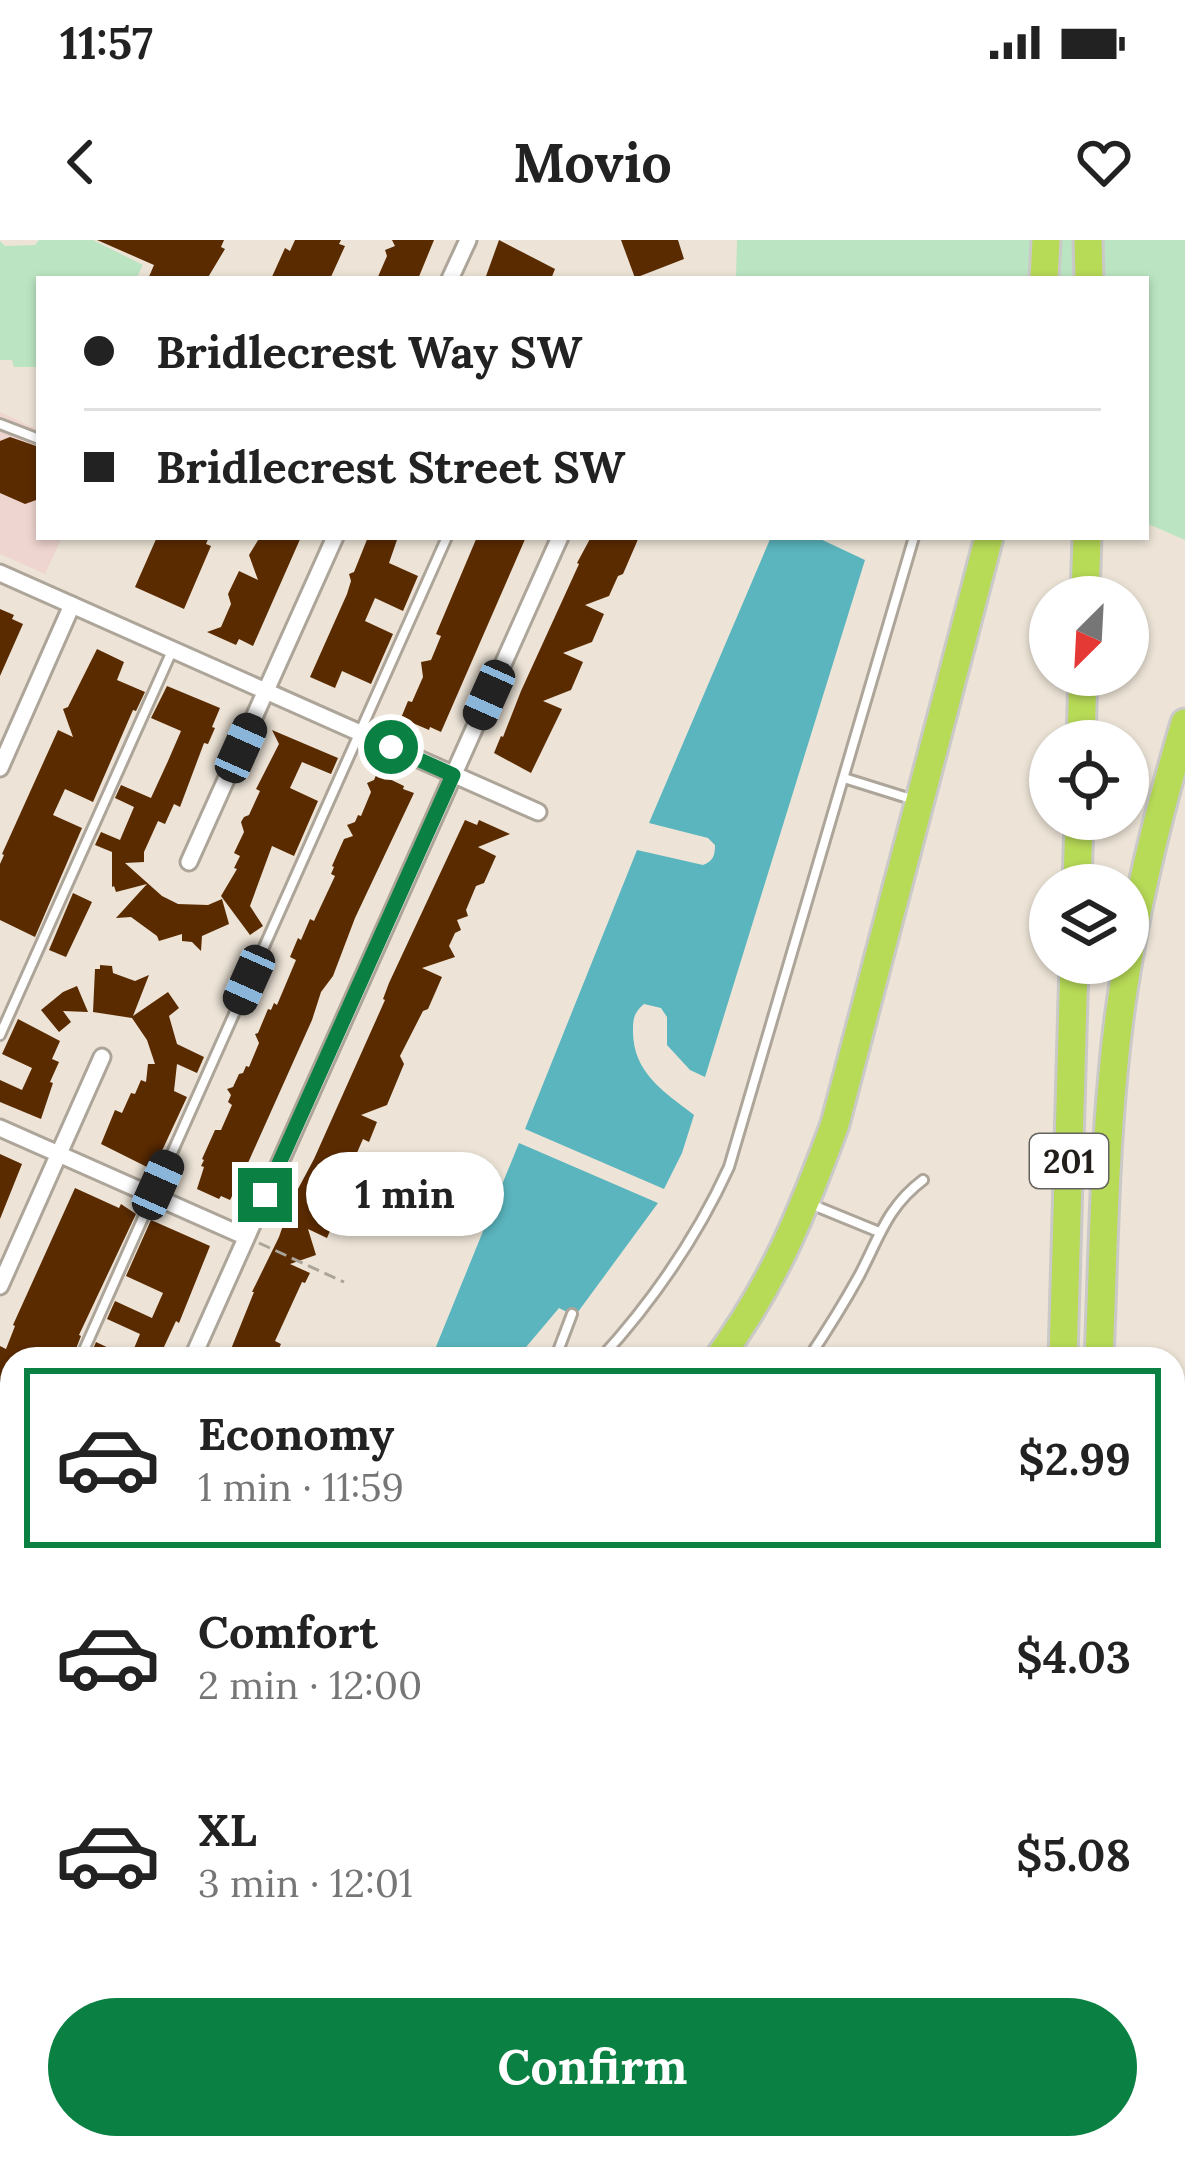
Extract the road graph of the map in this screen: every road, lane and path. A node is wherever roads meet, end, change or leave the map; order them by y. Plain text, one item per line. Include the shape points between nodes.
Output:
1 (468, 240) edge
2 (1046, 240) edge
3 (1088, 240) edge
4 (451, 276) edge
5 (1044, 276) edge
6 (1089, 276) edge
7 (0, 424) edge
8 (36, 439) edge
9 (334, 540) edge
10 (446, 540) edge
11 (559, 540) edge
12 (913, 540) edge
13 (988, 540) edge
14 (1087, 540) edge
15 (0, 573) edge
16 (1086, 576) edge
17 (72, 605) junction
18 (172, 650) junction
19 (266, 692) junction
20 (1185, 723) edge
21 (360, 733) junction
22 (0, 768) edge
23 (453, 775) junction
24 (844, 778) junction
25 (920, 801) junction
26 (538, 812) dead end
27 (190, 862) dead end
28 (1073, 984) edge
29 (0, 1035) edge
30 (102, 1057) dead end
31 (0, 1128) edge
32 (59, 1154) junction
33 (923, 1180) dead end
34 (153, 1196) junction
35 (807, 1202) junction
36 (880, 1232) junction
37 (246, 1237) junction
38 (344, 1282) dead end
39 (0, 1286) edge
40 (572, 1314) dead end
41 (85, 1347) edge
42 (197, 1347) edge
43 (560, 1347) edge
44 (611, 1347) edge
45 (726, 1347) edge
46 (816, 1347) edge
47 (1064, 1347) edge
48 (1100, 1347) edge

1 - 4 street
2 - 5 highway
3 - 6 highway
7 - 8 lane
9 - 19 street
10 - 21 lane
11 - 23 street
12 - 24 lane
13 - 25 highway
14 - 16 highway
15 - 17 street
17 - 18 street
17 - 22 street
18 - 19 street
18 - 29 lane
19 - 21 street
19 - 27 street
20 - 48 highway via 1121,1010
21 - 23 street
21 - 34 lane
23 - 26 street
23 - 37 street
24 - 25 lane
24 - 44 lane via 729,1167 671,1273
25 - 35 highway via 836,1124
28 - 47 highway, 201
30 - 32 street
31 - 32 street
32 - 34 street
32 - 39 street
33 - 36 lane
34 - 37 street
34 - 41 lane
35 - 36 lane
35 - 45 highway via 776,1271
36 - 46 lane
37 - 38 path
37 - 42 street
40 - 43 lane

